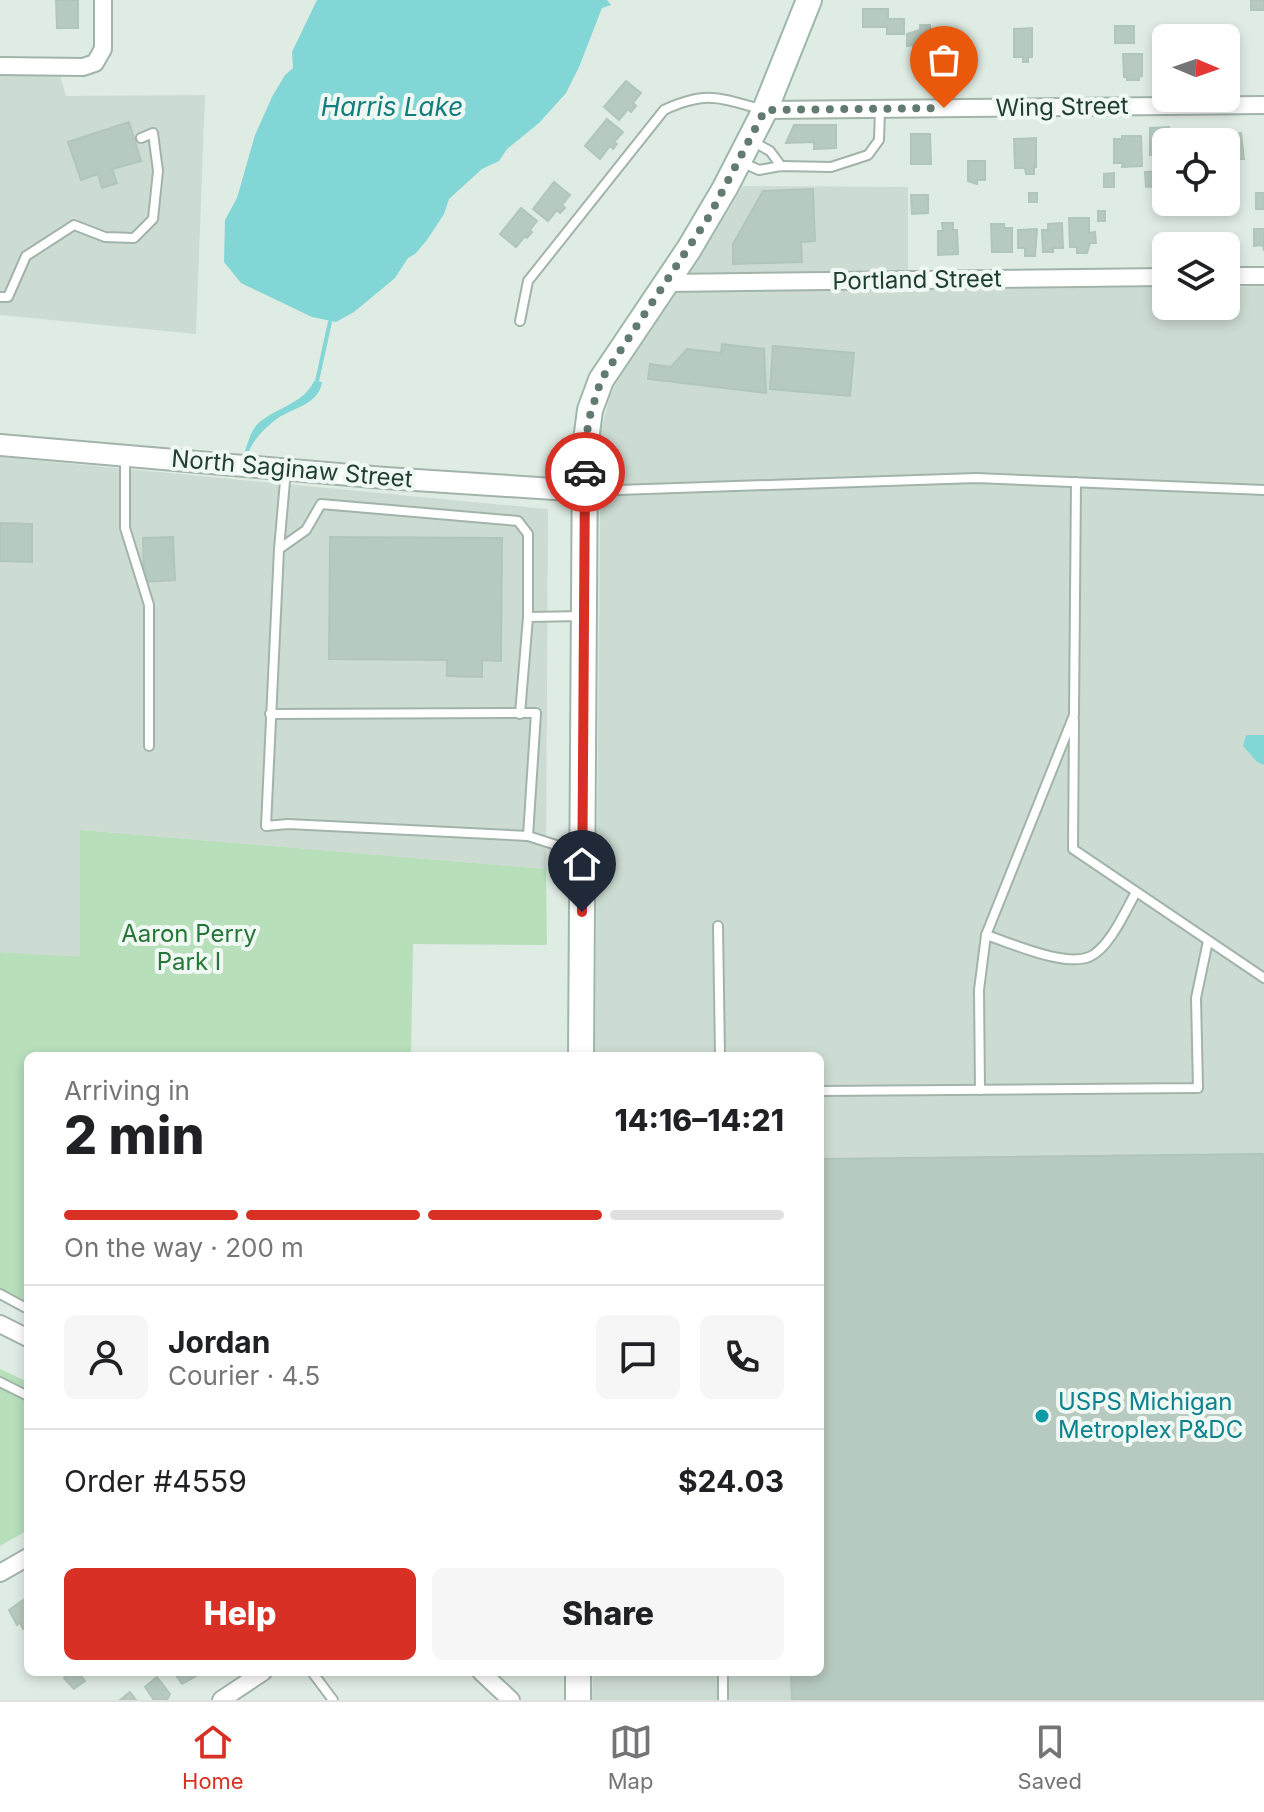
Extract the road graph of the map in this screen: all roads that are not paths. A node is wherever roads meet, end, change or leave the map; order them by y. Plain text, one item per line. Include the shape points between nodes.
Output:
1 (103, 0) edge
2 (809, 0) edge
3 (0, 66) edge
4 (1264, 105) edge
5 (880, 109) junction
6 (765, 110) junction
7 (141, 138) dead end
8 (745, 151) junction
9 (781, 166) junction
10 (1240, 276) edge
11 (1264, 276) edge
12 (1152, 277) edge
13 (667, 283) junction
14 (0, 297) edge
15 (520, 321) dead end
16 (0, 445) edge
17 (126, 455) junction
18 (286, 469) junction
19 (1076, 482) junction
20 (1264, 490) edge
21 (585, 491) junction
22 (279, 549) junction
23 (584, 616) junction
24 (528, 617) junction
25 (270, 714) junction
26 (520, 714) junction
27 (1074, 715) junction
28 (149, 746) dead end
29 (528, 836) junction
30 (583, 854) junction
31 (1136, 892) junction
32 (718, 926) dead end
33 (986, 935) junction
34 (1208, 941) junction
35 (1264, 978) edge
36 (581, 1052) edge
37 (720, 1052) edge
38 (980, 1090) junction
39 (824, 1091) edge
40 (0, 1294) edge
41 (24, 1307) edge
42 (0, 1324) edge
43 (24, 1336) edge
44 (0, 1382) edge
45 (24, 1394) edge
46 (24, 1559) edge
47 (0, 1573) edge
48 (257, 1676) edge
49 (315, 1676) edge
50 (485, 1676) edge
51 (578, 1676) edge
52 (723, 1676) edge
53 (221, 1700) edge
54 (333, 1700) edge
55 (511, 1700) edge
56 (578, 1700) edge
57 (723, 1700) edge

1 - 3 street via 103,49 95,63
2 - 6 main road
4 - 5 street, Wing Street
5 - 6 street, Wing Street
5 - 9 lane via 879,140 868,155 831,167
6 - 8 main road
6 - 15 lane via 721,98 690,98 664,110 528,281
7 - 14 lane via 153,133 158,171 153,219 134,238 105,237 74,225 26,256 8,297
8 - 9 lane via 770,151
8 - 9 lane via 759,170
8 - 13 main road
10 - 11 street
12 - 13 street, Portland Street
13 - 21 main road via 594,398 586,435
16 - 17 street, North Saginaw Street
17 - 18 street, North Saginaw Street
17 - 28 lane via 125,528 149,605
18 - 21 street, North Saginaw Street
18 - 22 lane
19 - 20 lane
19 - 21 lane via 976,478
19 - 27 lane
21 - 23 main road
22 - 24 lane via 306,530 321,504 518,521 528,534
22 - 25 lane
23 - 24 lane
23 - 30 main road
24 - 26 lane
25 - 26 lane
25 - 29 lane via 266,826
26 - 29 lane via 536,713
27 - 31 lane via 1073,849
27 - 33 lane
29 - 30 lane
30 - 36 main road
31 - 33 lane via 1109,939 1089,957 1064,960
31 - 34 lane
32 - 37 lane
33 - 38 lane via 979,990
34 - 35 lane
34 - 38 lane via 1196,998 1198,1088
38 - 39 lane
40 - 41 lane
42 - 43 street
44 - 45 lane
46 - 47 street
48 - 53 street
49 - 54 lane
50 - 55 street
51 - 56 main road
52 - 57 lane

